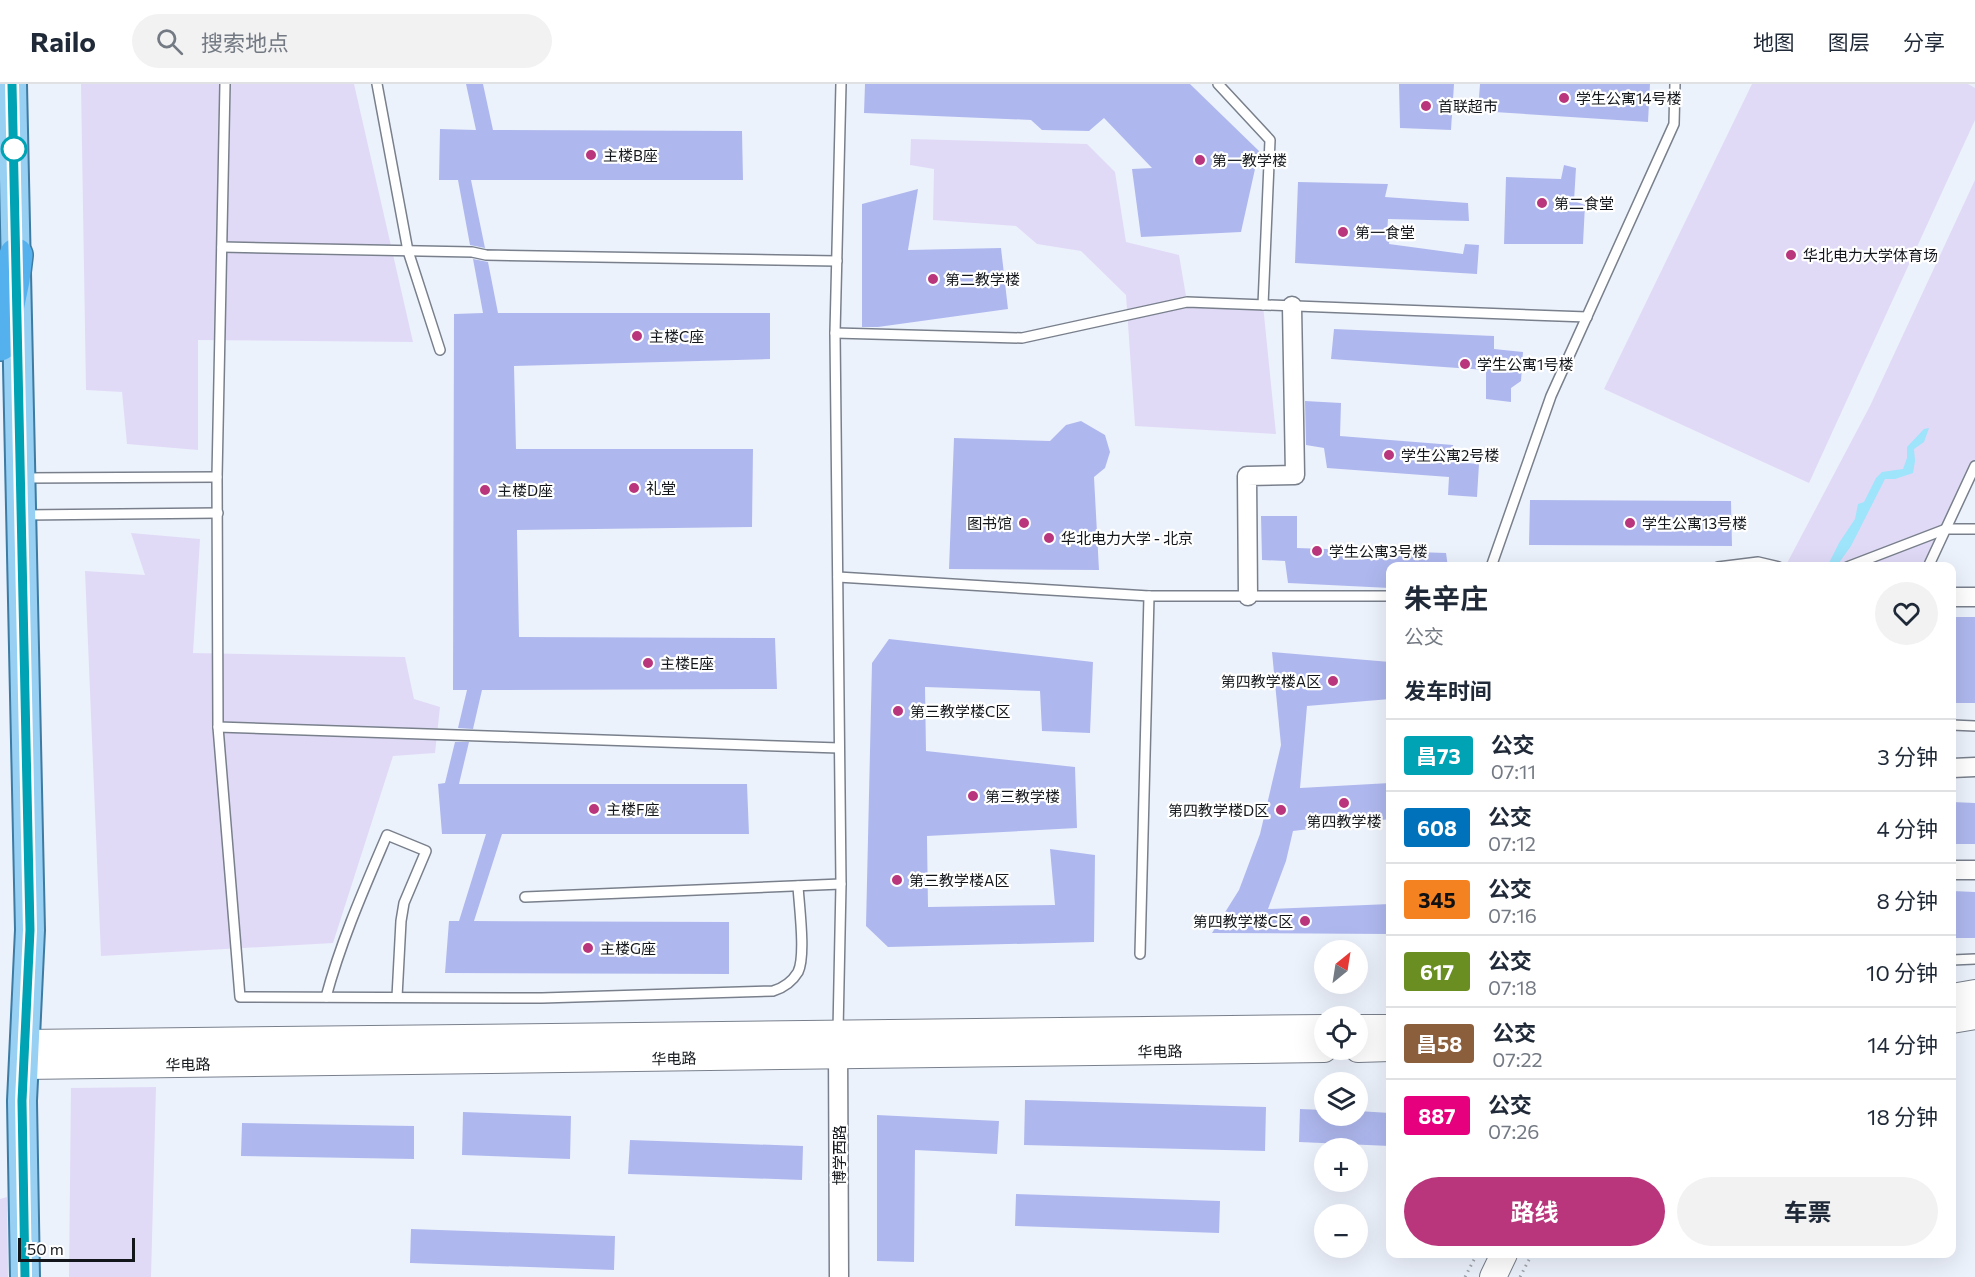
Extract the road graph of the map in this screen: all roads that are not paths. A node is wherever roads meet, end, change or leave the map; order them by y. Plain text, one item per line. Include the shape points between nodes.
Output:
1 (5, 84) edge
2 (12, 84) edge
3 (225, 84) edge
4 (377, 84) edge
5 (841, 84) edge
6 (1218, 84) edge
7 (1675, 84) edge
8 (14, 146) junction
9 (222, 247) junction
10 (408, 251) junction
11 (16, 255) junction
12 (837, 261) junction
13 (1263, 305) junction
14 (1293, 306) junction
15 (1587, 316) junction
16 (835, 333) junction
17 (0, 344) edge
18 (440, 350) dead end
19 (1975, 466) edge
20 (218, 477) junction
21 (21, 478) junction
22 (218, 513) junction
23 (21, 515) junction
24 (1946, 529) junction
25 (1975, 529) edge
26 (1493, 562) edge
27 (1860, 562) edge
28 (1930, 562) edge
29 (838, 577) junction
30 (1149, 596) junction
31 (1248, 596) junction
32 (1386, 596) edge
33 (1956, 597) edge
34 (1975, 597) edge
35 (1956, 725) edge
36 (1975, 726) edge
37 (218, 727) junction
38 (839, 748) junction
39 (1975, 767) edge
40 (1956, 768) edge
41 (1956, 870) edge
42 (1975, 870) edge
43 (841, 884) junction
44 (798, 886) junction
45 (525, 897) dead end
46 (1140, 954) dead end
47 (1975, 959) edge
48 (1956, 960) edge
49 (1975, 993) edge
50 (1956, 996) edge
51 (326, 997) junction
52 (397, 998) junction
53 (1975, 1016) edge
54 (1956, 1019) edge
55 (1314, 1028) edge
56 (1368, 1028) edge
57 (1386, 1028) edge
58 (838, 1045) junction
59 (1386, 1048) edge
60 (1314, 1049) edge
61 (1368, 1049) edge
62 (24, 1054) junction
63 (1502, 1258) edge
64 (25, 1277) edge
65 (839, 1277) edge
66 (1492, 1277) edge

1 - 8 main road
2 - 8 main road
3 - 9 lane
4 - 10 lane
5 - 12 lane
6 - 13 lane via 1269,140
7 - 15 lane via 1674,124
8 - 11 main road
9 - 10 lane
9 - 20 lane
10 - 12 lane
10 - 18 lane
11 - 17 highway
11 - 21 main road
12 - 16 lane
13 - 14 lane
13 - 16 lane via 1187,302 1022,338
14 - 15 lane
14 - 31 street via 1295,475 1247,476
15 - 26 lane via 1551,396
16 - 29 lane
19 - 24 lane
20 - 21 lane
20 - 22 lane
21 - 23 main road
22 - 23 lane
22 - 37 lane
23 - 62 main road via 30,930
24 - 25 lane
24 - 27 lane
24 - 28 lane
29 - 30 lane
29 - 38 lane
30 - 31 lane
30 - 46 lane
31 - 32 lane
33 - 34 street
35 - 36 lane
37 - 38 lane
37 - 51 lane via 240,997
38 - 43 lane
39 - 40 street
41 - 42 street
43 - 44 lane
43 - 58 lane
44 - 45 lane
44 - 52 lane via 800,963 784,988 772,992
47 - 48 lane
49 - 50 street
51 - 52 lane
51 - 52 lane via 351,918 387,835 426,851 404,903
53 - 54 street
55 - 58 street, 华电路
56 - 57 street
58 - 60 street, 华电路
58 - 62 street, 华电路
58 - 65 street, 博学西路
59 - 61 street
62 - 64 main road
63 - 66 street

